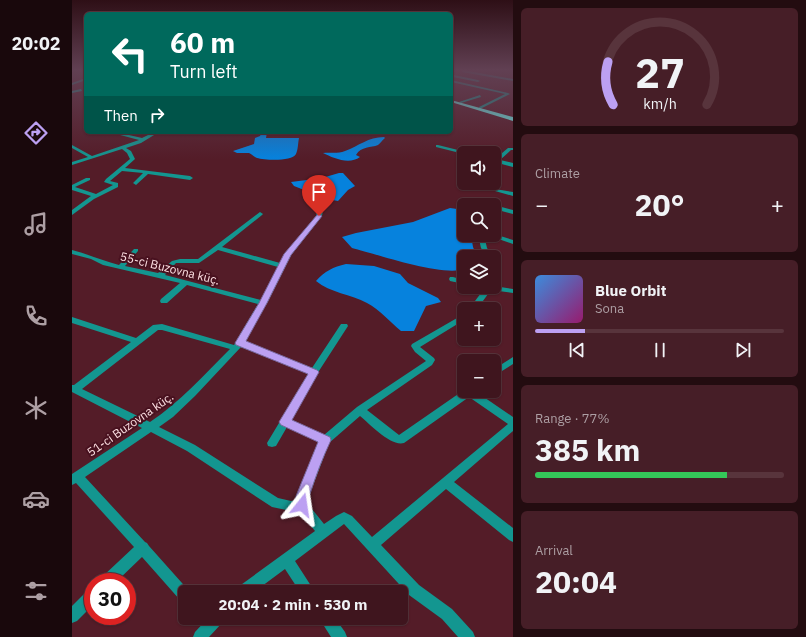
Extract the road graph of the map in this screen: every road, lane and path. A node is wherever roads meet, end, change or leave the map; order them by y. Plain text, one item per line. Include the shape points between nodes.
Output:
1 (453, 100) edge
2 (468, 100) edge
3 (500, 100) edge
4 (453, 101) edge
5 (461, 102) junction
6 (480, 108) junction
7 (513, 118) edge
8 (120, 134) edge
9 (154, 134) edge
10 (143, 140) junction
11 (72, 146) edge
12 (438, 146) dead end
13 (124, 148) junction
14 (513, 149) edge
15 (457, 151) edge
16 (501, 156) edge
17 (93, 158) junction
18 (501, 162) edge
19 (72, 164) edge
20 (513, 165) edge
21 (122, 168) junction
22 (147, 172) junction
23 (190, 178) dead end
24 (88, 179) dead end
25 (136, 183) dead end
26 (72, 188) edge
27 (497, 190) dead end
28 (513, 194) edge
29 (96, 196) junction
30 (501, 208) edge
31 (320, 210) dead end
32 (513, 212) edge
33 (72, 213) edge
34 (260, 214) dead end
35 (501, 238) edge
36 (513, 242) edge
37 (216, 247) junction
38 (136, 250) dead end
39 (72, 252) edge
40 (181, 254) dead end
41 (176, 261) junction
42 (281, 266) junction
43 (121, 267) junction
44 (160, 276) junction
45 (453, 279) dead end
46 (457, 280) edge
47 (185, 283) junction
48 (501, 289) edge
49 (513, 291) edge
50 (164, 301) dead end
51 (263, 303) junction
52 (72, 320) edge
53 (457, 320) edge
54 (344, 326) dead end
55 (137, 342) junction
56 (238, 346) junction
57 (513, 360) edge
58 (501, 369) edge
59 (314, 372) junction
60 (74, 388) edge
61 (460, 398) edge
62 (480, 398) edge
63 (360, 410) junction
64 (285, 422) junction
65 (513, 422) edge
66 (513, 425) edge
67 (150, 428) junction
68 (325, 440) junction
69 (272, 443) dead end
70 (74, 478) edge
71 (446, 482) junction
72 (302, 505) junction
73 (323, 532) junction
74 (513, 536) edge
75 (372, 545) junction
76 (143, 547) junction
77 (286, 560) junction
78 (116, 573) edge
79 (252, 585) edge
80 (303, 585) edge
81 (178, 586) edge
82 (84, 604) edge
83 (72, 616) edge
84 (208, 625) edge
85 (331, 625) edge
86 (200, 637) edge
87 (340, 637) edge
88 (468, 637) edge

1 - 5 main road
2 - 5 street
3 - 6 street
4 - 7 main road
5 - 6 main road
6 - 7 main road
8 - 10 street
9 - 10 street
10 - 13 street
11 - 17 street
12 - 15 street
13 - 17 street
13 - 21 street via 133,159
14 - 16 street
17 - 19 street
18 - 20 street
21 - 22 street
21 - 29 street via 107,181 116,186
22 - 23 street
22 - 25 street
24 - 26 street
26 - 29 street
27 - 28 street
29 - 33 street
30 - 32 street
31 - 42 street, 51-ci Buzovna küç. via 319,216
34 - 37 street
35 - 36 street
37 - 41 street via 198,261
37 - 42 street
38 - 43 street
39 - 43 street, 55-ci Buzovna küç.
40 - 41 street
41 - 44 street
42 - 51 street, 51-ci Buzovna küç.
43 - 44 street, 55-ci Buzovna küç.
44 - 47 street, 55-ci Buzovna küç.
45 - 46 street
47 - 50 street
47 - 51 street, 55-ci Buzovna küç.
48 - 49 street
51 - 56 street, 51-ci Buzovna küç.
52 - 55 street
53 - 63 street via 415,346 430,358 429,363
54 - 59 street
55 - 56 street via 159,327
55 - 60 street
56 - 59 street
56 - 67 street, 51-ci Buzovna küç. via 183,403
57 - 58 street
59 - 64 street
60 - 67 street
61 - 63 street via 400,440 395,439
62 - 65 street
63 - 68 street
64 - 68 street
64 - 69 street
66 - 71 street
67 - 70 street, 51-ci Buzovna küç.
67 - 72 street via 198,452 276,503
68 - 72 street via 303,496
70 - 76 street
71 - 74 street
71 - 75 street
72 - 73 street
73 - 75 street via 344,518
73 - 77 street
75 - 88 street via 414,590 443,611
76 - 78 street
76 - 81 street
77 - 79 street
77 - 80 street
82 - 83 street
84 - 86 street
85 - 87 street

